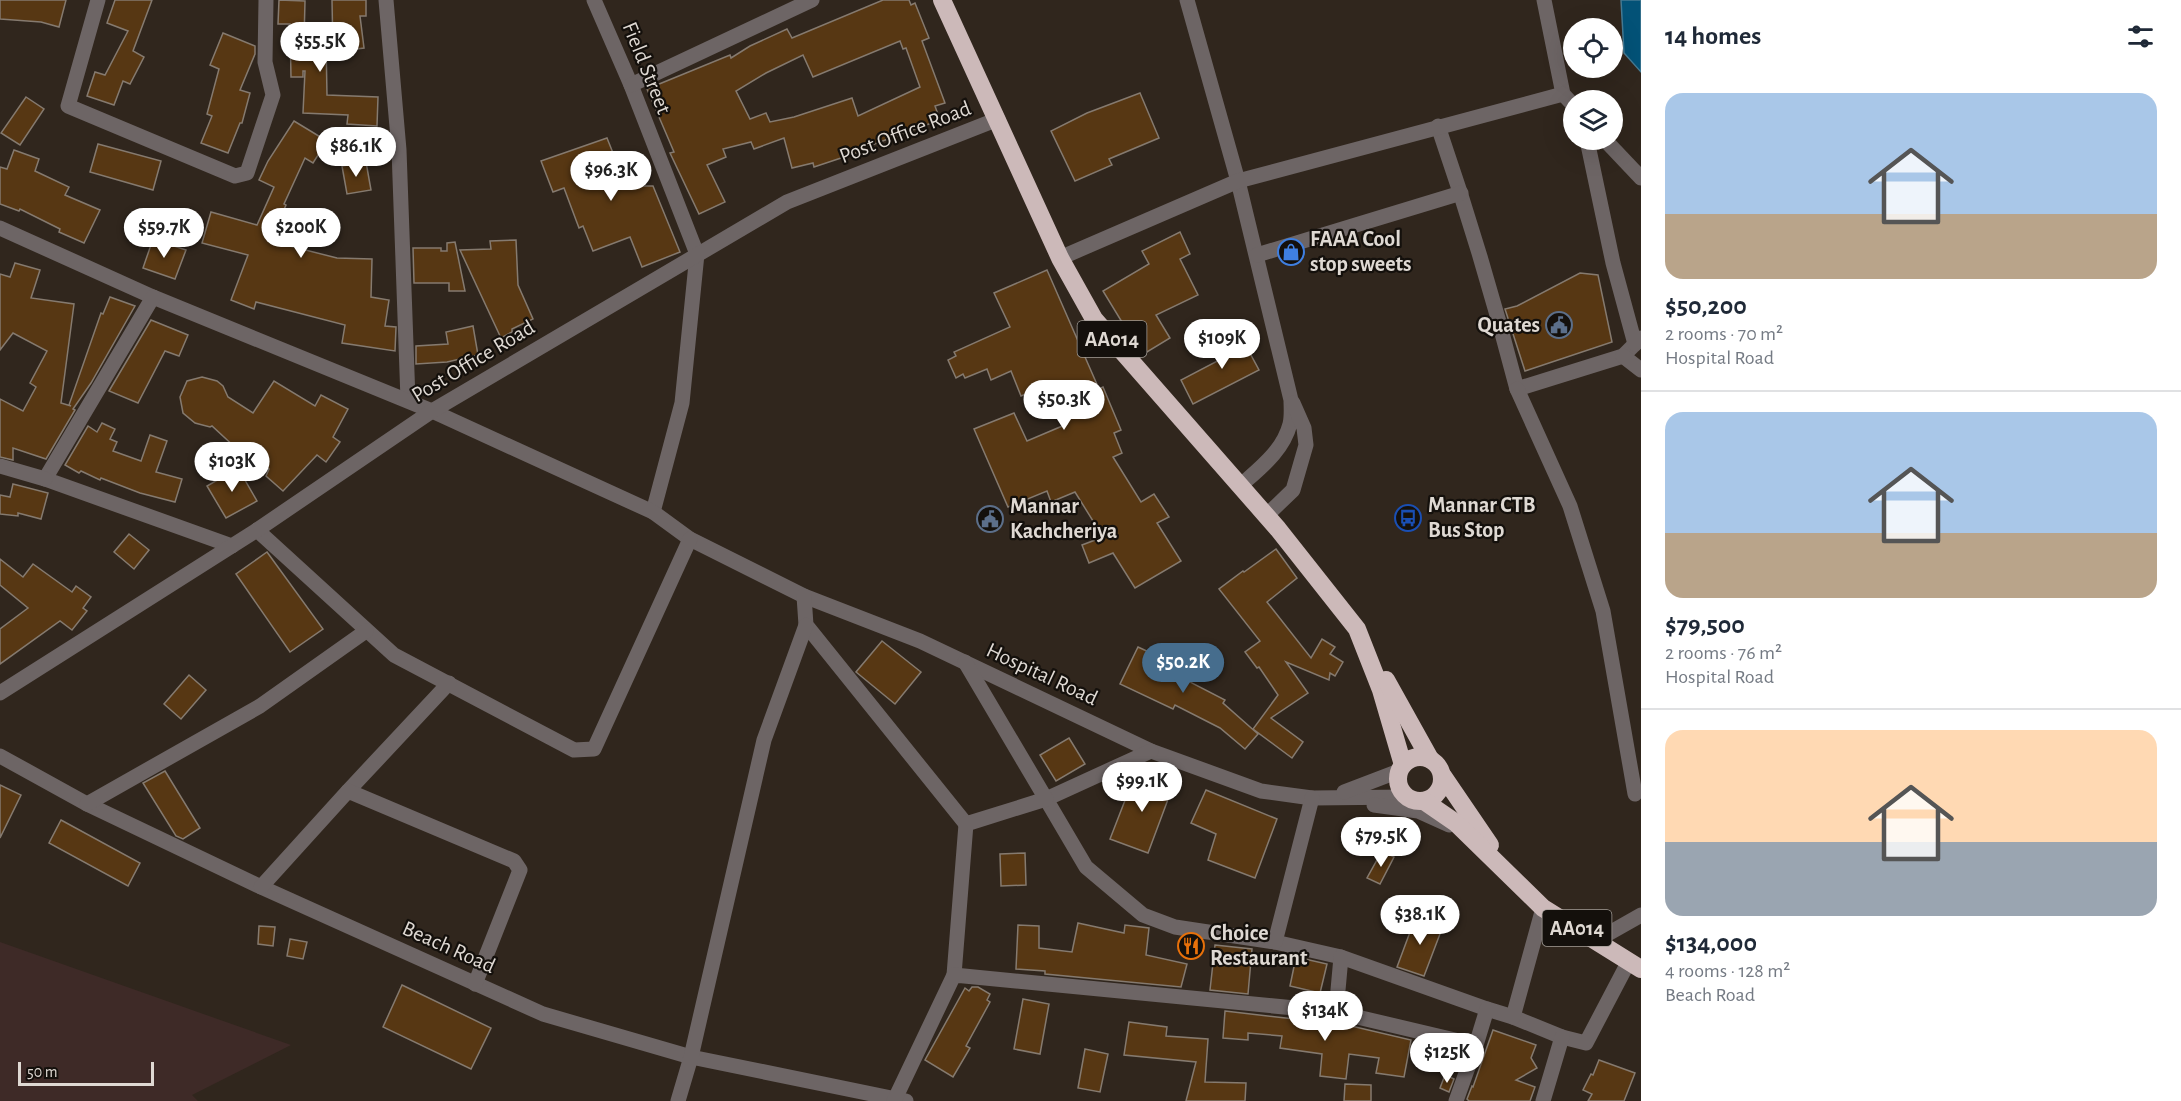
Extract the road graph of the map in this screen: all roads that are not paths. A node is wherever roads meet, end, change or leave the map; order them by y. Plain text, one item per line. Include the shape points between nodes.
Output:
1 (98, 0) edge
2 (266, 0) edge
3 (386, 0) edge
4 (594, 0) edge
5 (812, 0) edge
6 (942, 0) edge
7 (1187, 0) edge
8 (1544, 0) edge
9 (630, 85) junction
10 (1566, 90) edge
11 (1563, 101) edge
12 (998, 119) junction
13 (1438, 126) junction
14 (1589, 150) edge
15 (1614, 150) edge
16 (1641, 178) edge
17 (1238, 181) junction
18 (1461, 193) junction
19 (0, 228) edge
20 (697, 254) junction
21 (1257, 255) junction
22 (1060, 258) junction
23 (153, 297) junction
24 (1638, 341) edge
25 (1623, 356) junction
26 (1641, 370) edge
27 (1517, 389) junction
28 (408, 400) junction
29 (1291, 400) junction
30 (432, 411) junction
31 (0, 466) edge
32 (45, 479) junction
33 (1240, 486) junction
34 (653, 512) junction
35 (1266, 516) junction
36 (256, 530) junction
37 (690, 539) junction
38 (232, 546) junction
39 (804, 596) junction
40 (806, 625) junction
41 (1357, 628) junction
42 (366, 631) junction
43 (965, 662) junction
44 (449, 683) junction
45 (0, 693) edge
46 (1150, 751) junction
47 (0, 756) edge
48 (1430, 759) junction
49 (1401, 768) junction
50 (1443, 776) junction
51 (348, 790) junction
52 (1635, 794) dead end
53 (1333, 796) junction
54 (1312, 798) junction
55 (1046, 799) junction
56 (1416, 799) junction
57 (87, 804) junction
58 (966, 824) junction
59 (1469, 836) junction
60 (1517, 883) junction
61 (261, 887) junction
62 (1543, 908) junction
63 (1641, 915) edge
64 (1597, 940) junction
65 (1275, 942) junction
66 (1341, 957) junction
67 (1635, 965) edge
68 (954, 975) junction
69 (475, 984) junction
70 (1487, 1009) junction
71 (1336, 1012) junction
72 (1513, 1017) junction
73 (1562, 1037) junction
74 (1476, 1045) junction
75 (691, 1057) junction
76 (898, 1100) edge
77 (678, 1101) edge
78 (1456, 1101) edge
79 (1543, 1101) edge

1 - 2 street via 68,106 235,176 247,173 273,95 265,62
3 - 28 street via 399,150
4 - 9 street, Field Street
5 - 9 street
6 - 12 highway, AA014
7 - 17 street
8 - 10 street
9 - 20 street, Field Street
11 - 13 street
12 - 20 street, Post Office Road via 787,202
12 - 22 highway, AA014
13 - 17 street
13 - 18 street
14 - 24 street via 1613,263
15 - 16 street
17 - 21 street
17 - 22 street
18 - 21 street
18 - 27 street
19 - 23 street, Hospital Road
20 - 30 street, Post Office Road
20 - 34 street via 682,404
21 - 29 street
22 - 33 highway, AA014 via 1094,319
23 - 28 street, Hospital Road
23 - 32 street
24 - 25 street
25 - 26 street
25 - 27 street
27 - 52 street via 1570,506 1603,611
28 - 30 street, Hospital Road
29 - 33 street via 1290,423 1281,444
29 - 35 street via 1304,428 1306,445 1293,490
30 - 34 street, Hospital Road
30 - 36 street, Post Office Road
31 - 32 street
32 - 38 street
33 - 35 highway, AA014
34 - 37 street, Hospital Road
35 - 41 highway, AA014
36 - 38 street, Post Office Road
36 - 42 street
37 - 39 street, Hospital Road
37 - 44 street via 594,749 574,750
38 - 45 street, Post Office Road
39 - 40 street
39 - 43 street, Hospital Road
40 - 58 street
40 - 75 street via 764,740
41 - 48 highway, AA014
41 - 49 highway, AA014 via 1381,690
42 - 44 street via 394,655
42 - 57 street via 260,706
43 - 46 street, Hospital Road
43 - 55 street
44 - 51 street
46 - 54 street, Hospital Road via 1261,790
46 - 55 street
47 - 57 street, Beach Road
48 - 49 highway via 1415,757
48 - 50 highway via 1437,763
49 - 53 street
49 - 56 highway via 1399,785
50 - 56 highway via 1438,792
50 - 60 highway, AA014
51 - 61 street
51 - 69 street via 514,861 520,870
53 - 54 street, Hospital Road
53 - 56 street, Hospital Road
53 - 59 street, Hospital Road via 1418,811
54 - 65 street
55 - 58 street
55 - 65 street via 1086,867 1143,915 1175,927
56 - 59 highway, AA014 via 1456,823
57 - 61 street, Beach Road
58 - 68 street
59 - 60 highway, AA014
60 - 62 highway, AA014
61 - 69 street, Beach Road
62 - 64 highway, AA014
62 - 72 street
63 - 64 street
64 - 67 highway, AA014
65 - 66 street
66 - 70 street
66 - 71 street
67 - 73 street via 1586,1043
68 - 71 street
68 - 76 street
69 - 75 street, Beach Road via 543,1014
70 - 72 street
70 - 74 street
71 - 74 street
72 - 73 street
73 - 79 street
74 - 78 street
75 - 76 street, Beach Road
75 - 77 street

